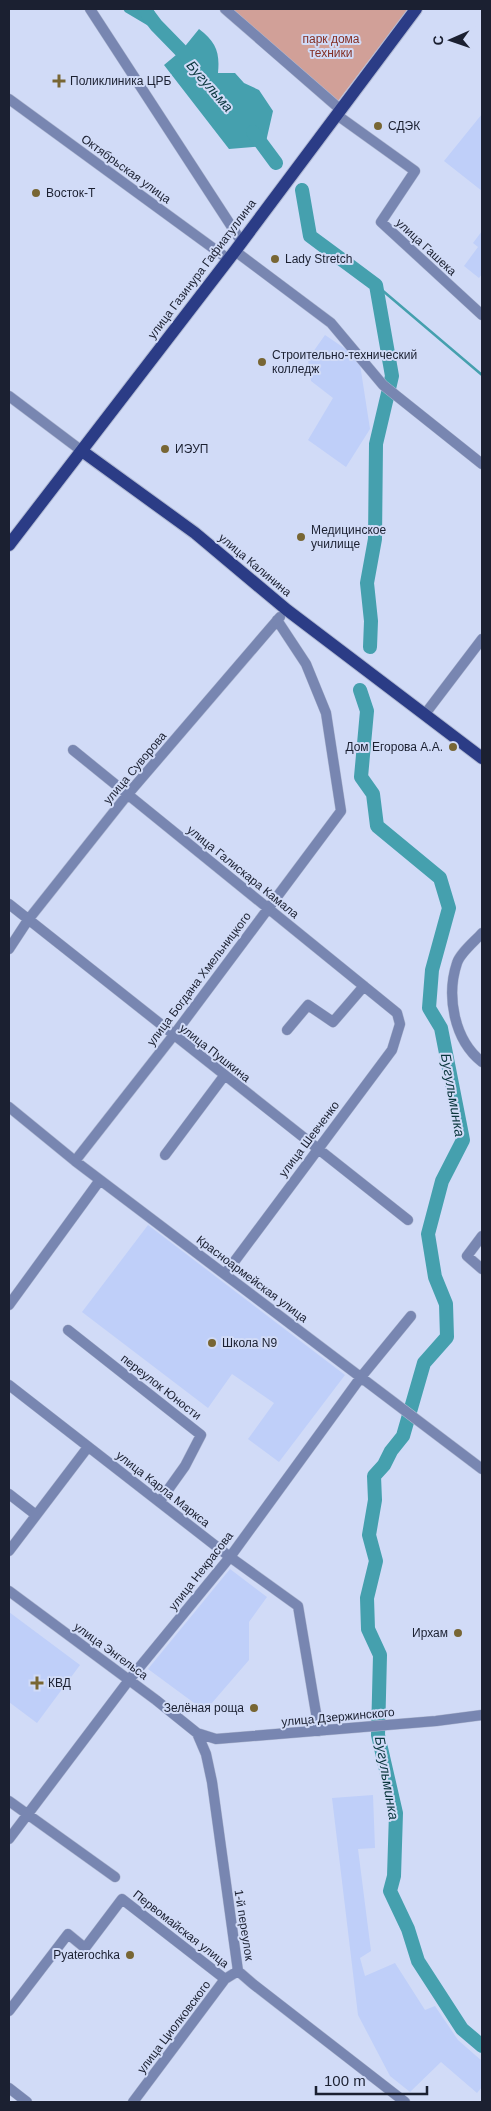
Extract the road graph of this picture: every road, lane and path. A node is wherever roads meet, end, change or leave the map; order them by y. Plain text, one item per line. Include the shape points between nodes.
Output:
1 (90, 9) edge
2 (225, 9) edge
3 (416, 9) edge
4 (9, 98) edge
5 (339, 112) junction
6 (235, 251) junction
7 (482, 315) edge
8 (9, 396) edge
9 (82, 451) junction
10 (482, 464) edge
11 (9, 545) edge
12 (288, 610) junction
13 (277, 620) junction
14 (482, 639) edge
15 (425, 714) junction
16 (73, 750) dead end
17 (482, 758) edge
18 (128, 794) junction
19 (9, 904) edge
20 (268, 908) junction
21 (28, 920) junction
22 (482, 933) edge
23 (9, 949) edge
24 (364, 986) junction
25 (398, 1013) joint
26 (287, 1030) dead end
27 (173, 1036) junction
28 (482, 1062) edge
29 (224, 1076) junction
30 (9, 1107) edge
31 (317, 1149) junction
32 (165, 1155) dead end
33 (75, 1161) junction
34 (100, 1180) junction
35 (408, 1220) dead end
36 (482, 1236) edge
37 (482, 1268) edge
38 (225, 1274) junction
39 (9, 1305) edge
40 (411, 1316) dead end
41 (68, 1330) dead end
42 (361, 1377) junction
43 (9, 1386) edge
44 (88, 1447) junction
45 (482, 1469) edge
46 (9, 1494) edge
47 (160, 1501) junction
48 (36, 1514) junction
49 (9, 1551) edge
50 (230, 1557) junction
51 (9, 1591) edge
52 (129, 1680) junction
53 (482, 1715) edge
54 (319, 1731) junction
55 (197, 1733) junction
56 (9, 1801) edge
57 (26, 1814) junction
58 (9, 1839) edge
59 (115, 1877) dead end
60 (238, 1971) junction
61 (225, 1979) junction
62 (9, 2010) edge
63 (9, 2088) edge
64 (27, 2102) edge
65 (133, 2102) edge
66 (405, 2102) edge

1 - 6 street
2 - 5 street
3 - 5 main road, улица Газинура Гафиатуллина
4 - 6 street, Октябрьская улица
5 - 6 main road, улица Газинура Гафиатуллина
5 - 7 street, улица Гашека via 415,171 381,222
6 - 9 main road, улица Газинура Гафиатуллина
6 - 10 street, Октябрьская улица via 331,323 383,385
8 - 9 street, улица Калинина
9 - 11 main road, улица Газинура Гафиатуллина
9 - 12 main road, улица Калинина via 195,533
12 - 13 street, улица Суворова
12 - 15 main road, улица Калинина
13 - 18 street, улица Суворова
13 - 20 street, улица Богдана Хмельницкого via 306,664 326,713 341,811
14 - 15 street
15 - 17 main road, улица Калинина
16 - 18 street, улица Галискара Камала
18 - 20 street, улица Галискара Камала
18 - 21 street, улица Суворова
19 - 21 street, улица Пушкина
20 - 24 street, улица Галискара Камала
20 - 27 street, улица Богдана Хмельницкого
21 - 23 street, улица Суворова
21 - 27 street, улица Пушкина
22 - 28 street via 457,961 451,996 456,1024 476,1058
24 - 25 street, улица Галискара Камала
24 - 26 street via 334,1022 308,1005
25 - 31 street, улица Шевченко via 400,1024 392,1050
27 - 29 street, улица Пушкина
27 - 33 street, улица Богдана Хмельницкого
29 - 31 street, улица Пушкина
29 - 32 street
30 - 33 street, Красноармейская улица
31 - 35 street, улица Пушкина
31 - 38 street, улица Шевченко
33 - 34 street, Красноармейская улица
34 - 38 street, Красноармейская улица
34 - 39 street
36 - 37 street via 467,1256
38 - 42 street, Красноармейская улица
40 - 42 street, улица Некрасова
41 - 47 street, переулок Юности via 202,1435
42 - 45 street, Красноармейская улица
42 - 50 street, улица Некрасова
43 - 44 street, улица Карла Маркса
44 - 47 street, улица Карла Маркса
44 - 48 street
46 - 48 street
47 - 50 street, улица Карла Маркса
48 - 49 street
50 - 52 street, улица Некрасова
50 - 54 street, улица Карла Маркса via 298,1606
51 - 52 street, улица Энгельса
52 - 55 street, улица Энгельса
52 - 57 street, улица Некрасова
53 - 54 street, улица Дзержинского
54 - 55 street, улица Дзержинского via 216,1739
55 - 60 street, 1-й переулок via 212,1782
56 - 57 street
57 - 58 street, улица Некрасова
57 - 59 street
60 - 61 street, улица Циолковского
60 - 66 street, 1-й переулок
61 - 62 street, Первомайская улица via 122,1899 85,1948 68,1934
61 - 65 street, улица Циолковского
63 - 64 street

